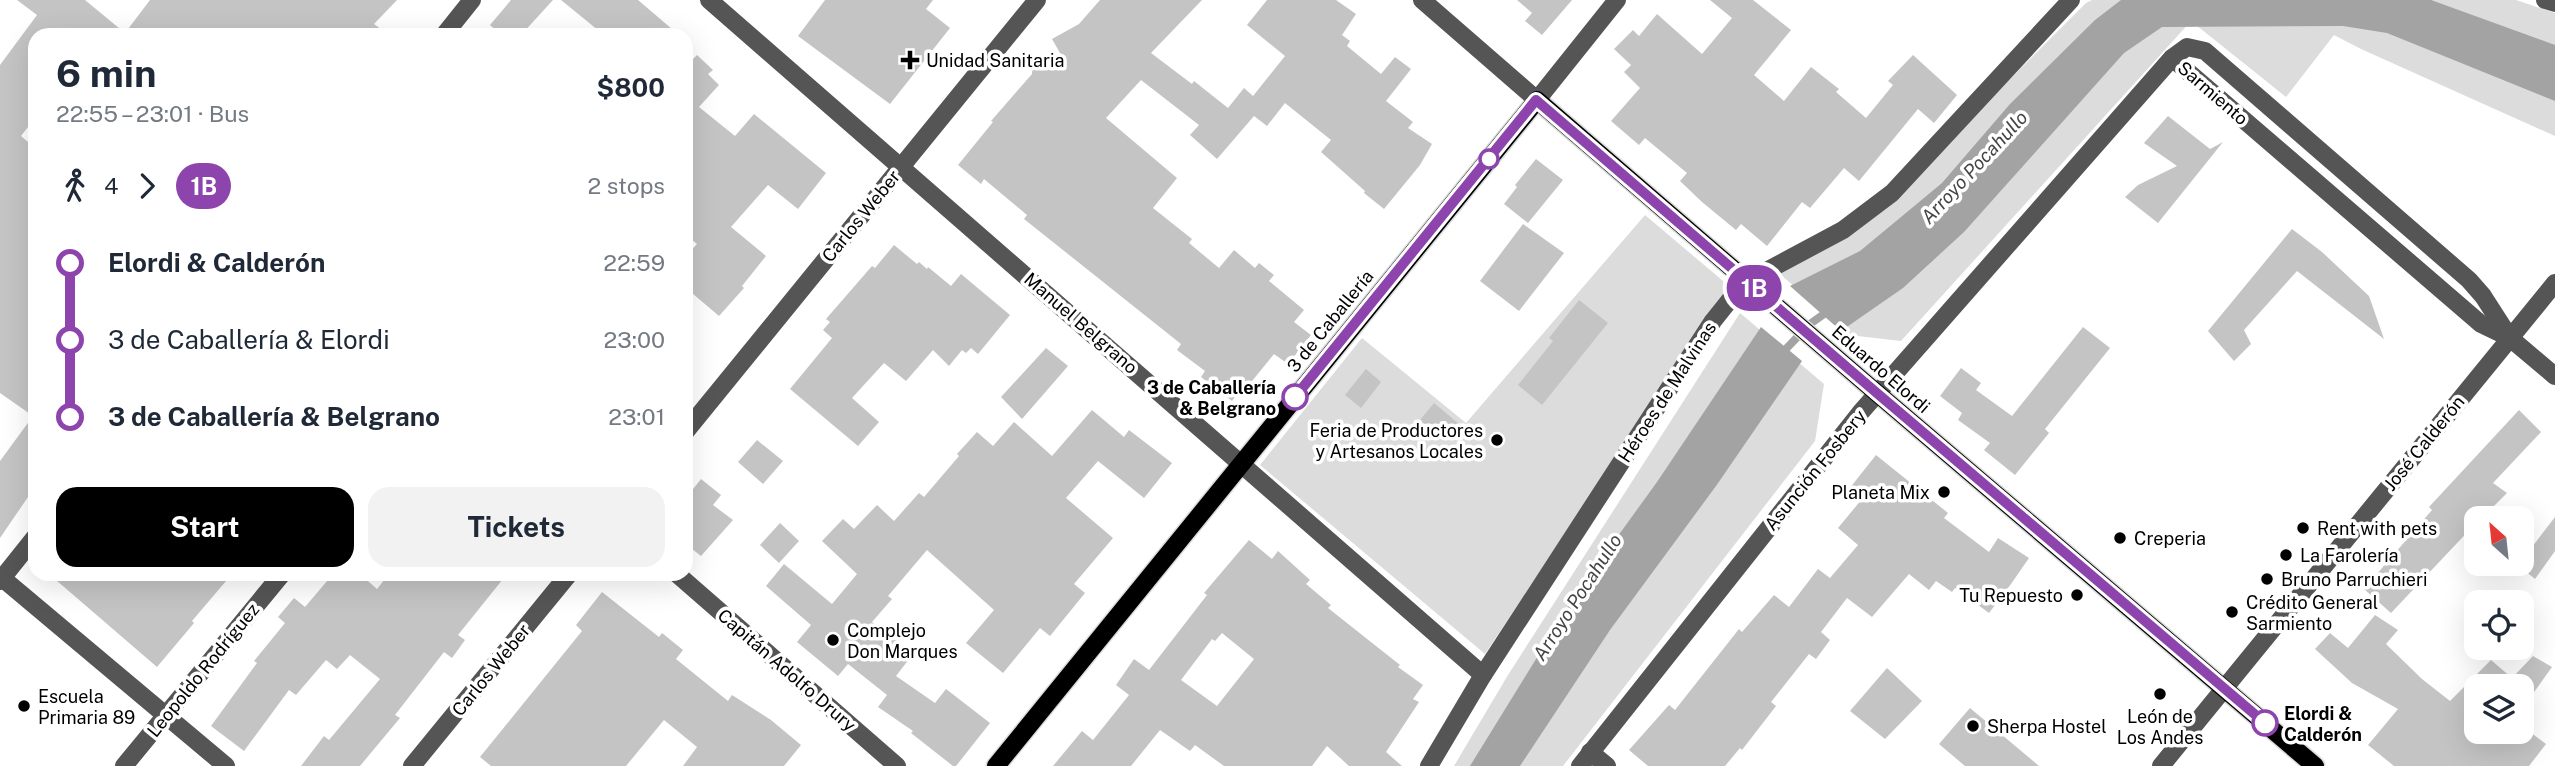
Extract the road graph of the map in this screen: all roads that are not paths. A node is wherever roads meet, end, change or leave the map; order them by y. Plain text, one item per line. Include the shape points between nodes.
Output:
1 (472, 0) edge
2 (709, 0) edge
3 (1037, 0) edge
4 (1422, 0) edge
5 (1617, 0) edge
6 (2071, 0) edge
7 (2545, 0) edge
8 (2555, 3) edge
9 (450, 28) edge
10 (2172, 58) junction
11 (1536, 100) junction
12 (901, 167) junction
13 (1748, 283) junction
14 (2555, 283) edge
15 (2510, 338) junction
16 (2555, 376) edge
17 (1878, 394) junction
18 (693, 422) edge
19 (1242, 463) junction
20 (28, 546) edge
21 (1, 579) edge
22 (276, 581) edge
23 (563, 581) edge
24 (685, 581) edge
25 (1483, 675) junction
26 (2224, 689) junction
27 (166, 716) junction
28 (1585, 759) edge
29 (124, 766) edge
30 (226, 766) edge
31 (412, 766) edge
32 (897, 766) edge
33 (996, 766) edge
34 (1429, 766) edge
35 (1606, 766) edge
36 (2161, 766) edge
37 (2315, 766) edge

1 - 9 street
2 - 12 street, Manuel Belgrano
3 - 12 street, Carlos Weber
4 - 11 street, Eduardo Elordi
5 - 11 street, 3 de Caballería
6 - 13 street, Héroes de Malvinas via 1892,193 1843,230
7 - 8 street
10 - 15 street, Sarmiento via 2481,324
10 - 15 street, Sarmiento via 2187,47 2205,51 2474,285
10 - 17 street, Asunción Fosbery
11 - 13 main road, Eduardo Elordi
11 - 19 main road, 3 de Caballería
12 - 18 street, Carlos Weber
12 - 19 street, Manuel Belgrano
13 - 17 main road, Eduardo Elordi
13 - 25 street, Héroes de Malvinas via 1713,321
14 - 15 street, José Calderón
15 - 16 street, Sarmiento
15 - 26 street, José Calderón
17 - 26 main road, Eduardo Elordi
17 - 28 street, Asunción Fosbery
19 - 25 street, Manuel Belgrano
19 - 33 main road, 3 de Caballería
20 - 21 street
21 - 27 street
22 - 27 street, Leopoldo Rodríguez
23 - 31 street, Carlos Weber
24 - 32 street, Capitán Adolfo Drury
25 - 34 street, Héroes de Malvinas
26 - 36 street, José Calderón
26 - 37 main road, Eduardo Elordi
27 - 29 street, Leopoldo Rodríguez
27 - 30 street
28 - 35 street

